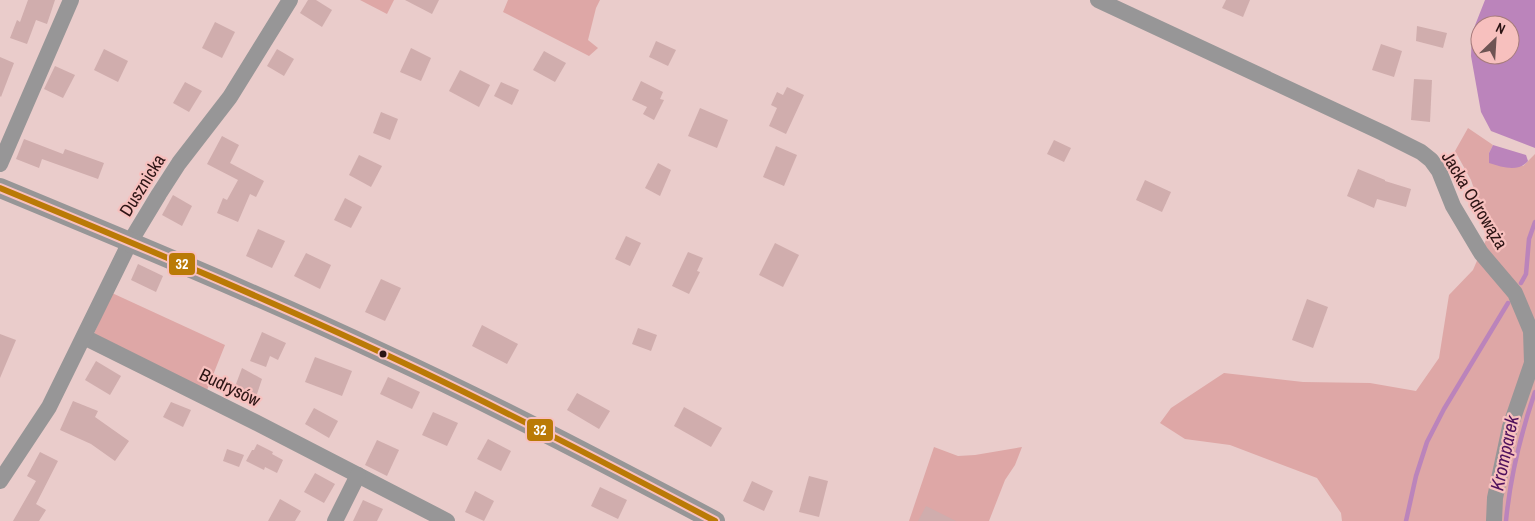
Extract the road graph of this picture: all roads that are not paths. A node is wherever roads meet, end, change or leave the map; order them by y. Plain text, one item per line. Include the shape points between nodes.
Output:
1 (71, 0) edge
2 (290, 0) edge
3 (1098, 0) edge
4 (0, 164) edge
5 (0, 188) edge
6 (130, 242) junction
7 (84, 337) junction
8 (358, 475) junction
9 (0, 481) edge
10 (334, 521) edge
11 (447, 521) edge
12 (715, 521) edge
13 (1494, 521) edge

1 - 4 street
2 - 6 street, Dusznicka via 230,97 179,164
3 - 13 street, Jacka Odrowąża via 1383,133 1431,160 1481,253 1514,293 1531,331 1532,363 1510,428
5 - 6 street
6 - 7 street, Dusznicka
6 - 12 street via 384,354
7 - 8 street, Budrysów
7 - 9 street, Dusznicka via 49,407
8 - 10 street
8 - 11 street, Budrysów

